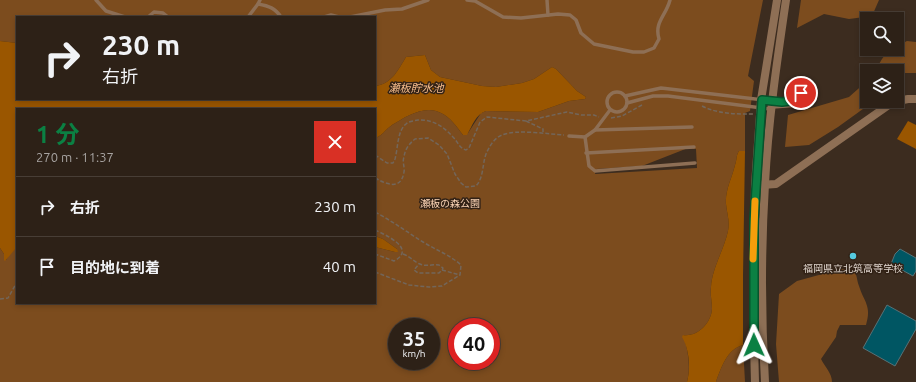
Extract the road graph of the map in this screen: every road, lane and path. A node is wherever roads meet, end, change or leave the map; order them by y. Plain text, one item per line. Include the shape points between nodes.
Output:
1 (96, 0) edge
2 (428, 0) edge
3 (467, 0) edge
4 (547, 0) edge
5 (670, 0) edge
6 (777, 0) edge
7 (786, 0) edge
8 (259, 2) edge
9 (548, 15) junction
10 (122, 16) edge
11 (149, 16) edge
12 (167, 16) edge
13 (249, 16) edge
14 (279, 16) edge
15 (355, 16) edge
16 (625, 96) junction
17 (916, 99) edge
18 (647, 102) dead end
19 (627, 103) junction
20 (761, 104) junction
21 (696, 105) dead end
22 (772, 106) junction
23 (610, 110) junction
24 (753, 114) dead end
25 (603, 118) junction
26 (526, 121) junction
27 (692, 127) dead end
28 (595, 130) junction
29 (543, 133) junction
30 (569, 136) joint
31 (585, 137) junction
32 (694, 147) dead end
33 (586, 153) junction
34 (376, 156) edge
35 (695, 163) dead end
36 (376, 175) edge
37 (378, 180) joint
38 (756, 185) junction
39 (765, 185) junction
40 (376, 213) edge
41 (376, 230) edge
42 (376, 254) edge
43 (403, 254) junction
44 (419, 264) junction
45 (442, 270) junction
46 (376, 272) edge
47 (460, 275) junction
48 (16, 284) edge
49 (0, 299) edge
50 (755, 382) edge
51 (765, 382) edge

1 - 10 lane via 106,11
2 - 15 lane via 402,9
3 - 9 lane via 474,1 503,17
4 - 9 lane
5 - 9 lane via 668,9 658,24 659,39 654,48 644,52 594,44 581,33 576,20 570,15
6 - 20 street
7 - 22 street
8 - 13 lane
8 - 14 lane via 276,10
11 - 12 lane via 154,12
16 - 19 lane
16 - 20 lane via 661,88
16 - 23 lane via 619,92 612,92 606,101
17 - 39 street via 893,102 776,184
18 - 25 path via 622,116 612,117 609,121
19 - 20 lane via 653,96 668,96
19 - 23 lane via 619,112
20 - 22 lane
20 - 22 lane
20 - 38 street
21 - 24 path via 722,113
22 - 22 lane via 791,101 801,93 808,95 809,99 802,105
22 - 39 street
23 - 25 lane
25 - 26 path via 567,112
25 - 28 lane
26 - 29 path via 543,128
26 - 34 path via 487,117 480,122 470,148 466,150 433,122 411,121 402,128 393,163 387,163
27 - 28 lane
28 - 31 lane
29 - 30 path
29 - 37 path via 502,135 494,141 486,155 482,178 476,186 466,187 461,183 447,154 428,138 415,139 408,146 403,158 404,172 400,182 392,185
30 - 31 lane
31 - 33 lane
32 - 33 lane
33 - 35 lane via 588,166 595,171
36 - 37 path
38 - 39 street
38 - 50 street via 753,298
39 - 51 street via 762,256
40 - 47 path via 453,258 461,265
41 - 43 path via 399,244
42 - 43 path via 394,261
43 - 44 path
44 - 45 path via 439,265
44 - 45 path via 414,270 418,273 434,274
45 - 47 path
46 - 47 path via 409,285 429,287 442,286
48 - 49 path via 8,298

